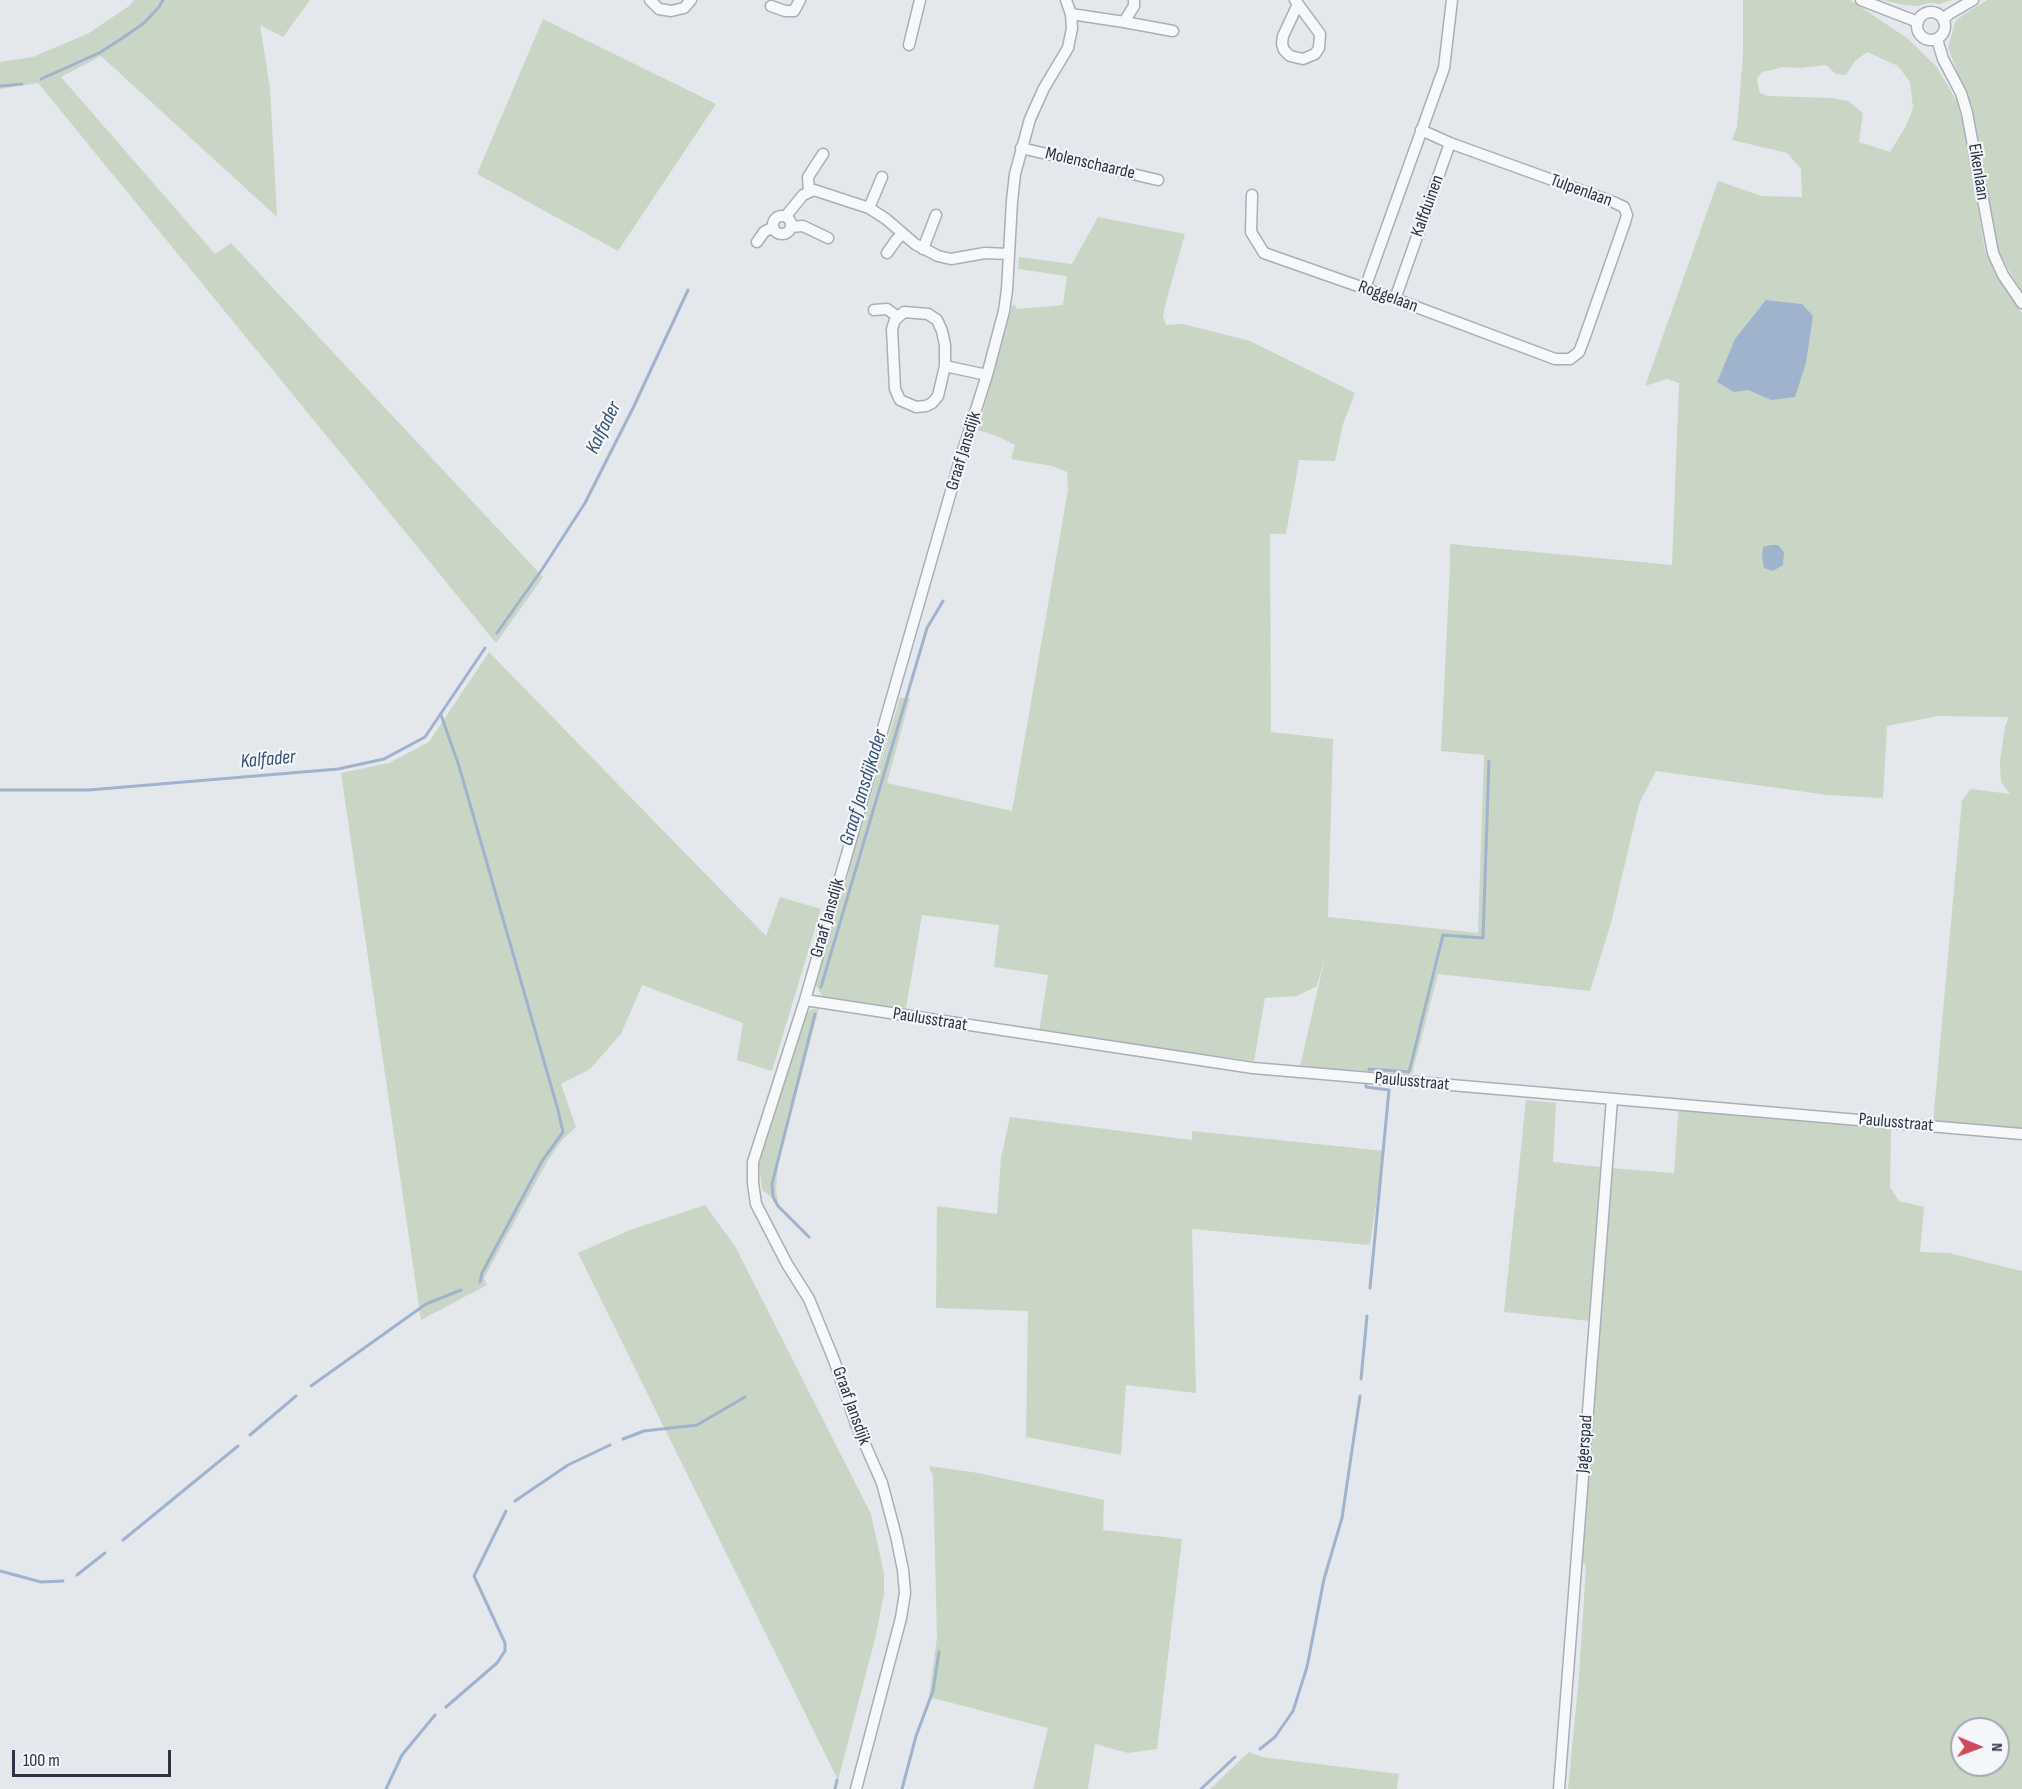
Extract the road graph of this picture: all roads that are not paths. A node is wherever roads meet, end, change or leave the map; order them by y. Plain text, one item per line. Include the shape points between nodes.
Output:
1 (650, 0) edge
2 (691, 0) edge
3 (801, 0) edge
4 (920, 0) edge
5 (1066, 0) edge
6 (1134, 0) edge
7 (1452, 0) edge
8 (1860, 0) edge
9 (1973, 0) edge
10 (1296, 2) edge
11 (771, 6) dead end
12 (1071, 14) junction
13 (1943, 20) junction
14 (1124, 22) junction
15 (1918, 22) junction
16 (1173, 31) dead end
17 (1937, 39) junction
18 (909, 45) dead end
19 (1421, 130) junction
20 (1450, 143) junction
21 (1021, 148) junction
22 (823, 154) dead end
23 (882, 177) dead end
24 (1158, 180) dead end
25 (809, 190) junction
26 (1252, 195) dead end
27 (868, 208) junction
28 (936, 215) dead end
29 (786, 216) junction
30 (773, 227) junction
31 (791, 227) junction
32 (903, 234) junction
33 (828, 238) dead end
34 (757, 242) dead end
35 (923, 249) junction
36 (887, 253) dead end
37 (1010, 254) junction
38 (1365, 288) junction
39 (1395, 299) junction
40 (2022, 303) edge
41 (874, 310) dead end
42 (898, 317) junction
43 (1570, 359) joint
44 (945, 366) junction
45 (987, 375) junction
46 (805, 1000) junction
47 (1612, 1099) junction
48 (2022, 1134) edge
49 (856, 1789) edge
50 (1559, 1789) edge

1 - 2 street via 659,9 671,11 684,8
3 - 11 street via 794,11
4 - 18 street
5 - 12 street, Graaf Jansdijk
6 - 14 street
7 - 19 street, Kalfduinen via 1444,68
8 - 15 street
9 - 13 street
10 - 10 street via 1320,34 1315,54 1303,59 1290,56 1282,44
12 - 14 street
12 - 21 street, Graaf Jansdijk via 1068,48 1044,88
13 - 15 street via 1929,13
13 - 17 street via 1944,32
14 - 16 street
15 - 17 street via 1921,35 1928,40
17 - 40 street, Eikenlaan via 1967,113 1993,253
19 - 20 street
19 - 38 street, Kalfduinen
20 - 39 street, Kalfduinen
20 - 43 street, Tulpenlaan via 1624,207 1625,222 1588,328 1579,352
21 - 24 street, Molenschaarde
21 - 37 street, Graaf Jansdijk via 1012,201
22 - 25 street via 808,177
23 - 27 street
25 - 27 street
25 - 29 street
26 - 38 street, Roggelaan via 1251,232 1263,253
27 - 32 street
28 - 35 street
29 - 30 street via 777,217
29 - 31 street
30 - 31 street via 781,234
30 - 34 street
31 - 33 street via 803,226
32 - 35 street
32 - 36 street
35 - 37 street via 951,259 985,253
37 - 45 street, Graaf Jansdijk via 1004,311
38 - 39 street, Roggelaan
39 - 43 street, Roggelaan via 1555,359
41 - 42 street via 887,309
42 - 44 street via 903,312 917,312 937,320 945,345
42 - 44 street via 892,341 895,389 900,400 916,407 932,403 938,396
44 - 45 street
45 - 46 street, Graaf Jansdijk
46 - 47 street, Paulusstraat via 1253,1068
46 - 49 street, Graaf Jansdijk via 753,1162 753,1184 756,1204 809,1299 882,1483 903,1570 902,1618
47 - 48 street, Paulusstraat
47 - 50 street, Jagerspad

